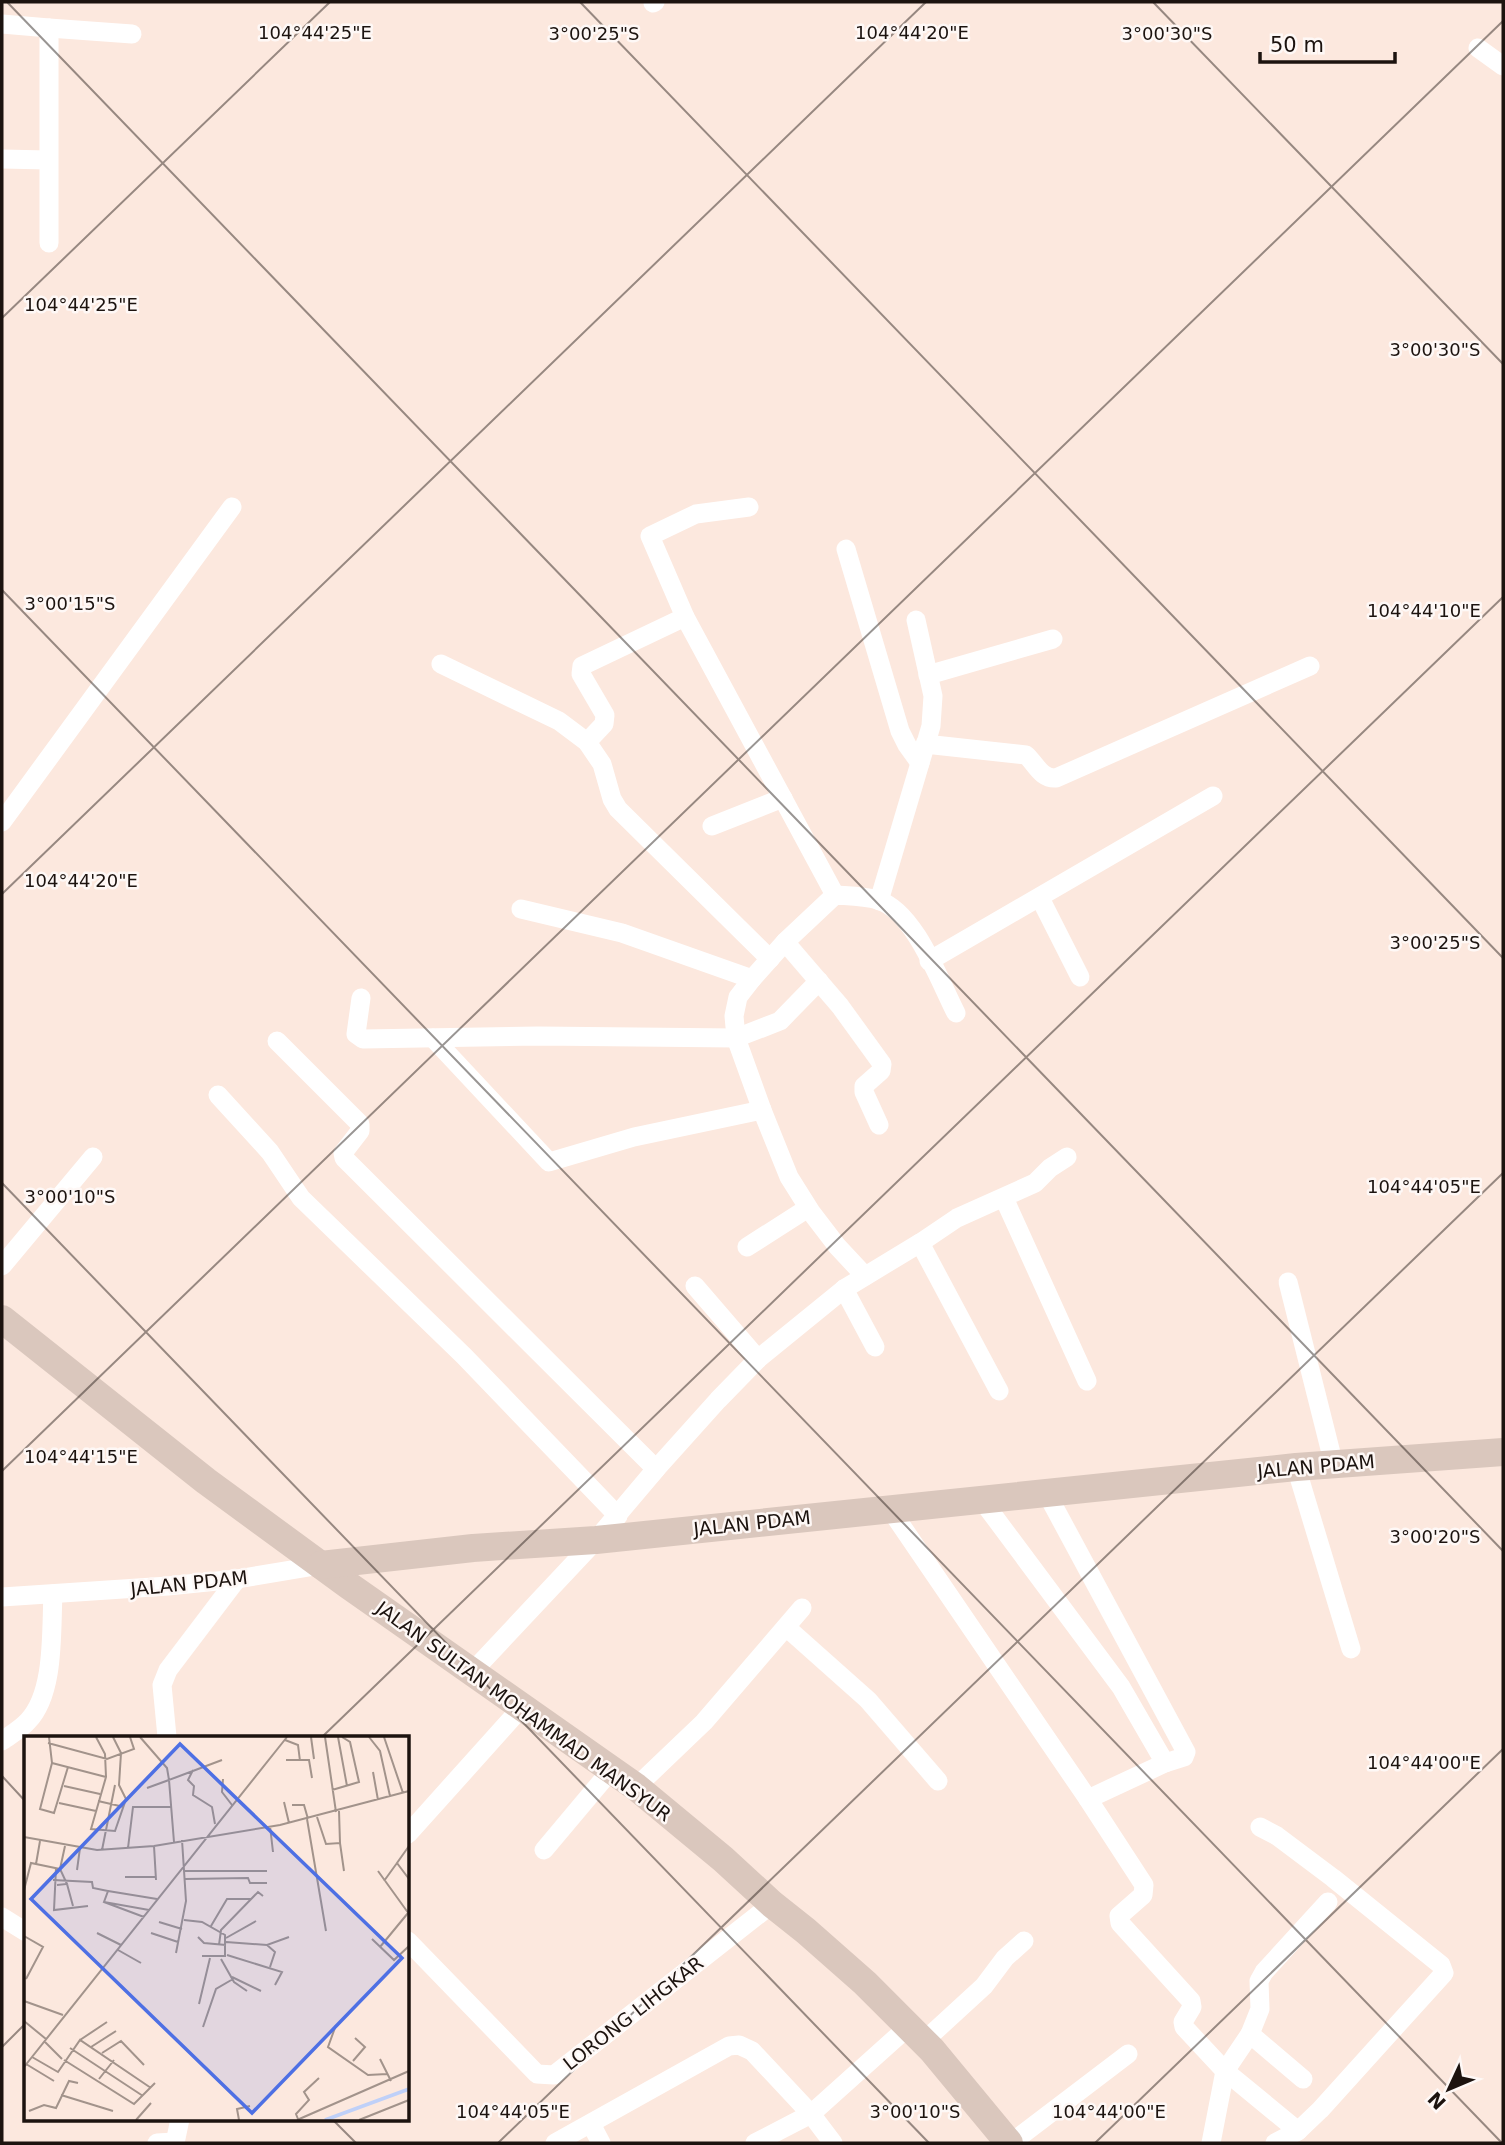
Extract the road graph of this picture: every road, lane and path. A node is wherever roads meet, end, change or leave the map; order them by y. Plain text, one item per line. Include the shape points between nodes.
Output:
1 (2, 24) edge
2 (49, 28) junction
3 (132, 34) dead end
4 (1478, 48) dead end
5 (1503, 66) edge
6 (2, 159) edge
7 (48, 160) junction
8 (49, 243) dead end
9 (232, 507) dead end
10 (749, 507) dead end
11 (846, 549) dead end
12 (685, 617) junction
13 (916, 620) dead end
14 (1053, 639) dead end
15 (441, 664) dead end
16 (1310, 666) dead end
17 (928, 675) junction
18 (587, 742) junction
19 (922, 754) junction
20 (1213, 796) dead end
21 (783, 797) junction
22 (2, 822) edge
23 (712, 826) dead end
24 (835, 895) junction
25 (1040, 898) junction
26 (879, 901) junction
27 (521, 909) dead end
28 (785, 942) junction
29 (770, 959) junction
30 (929, 961) junction
31 (1080, 977) dead end
32 (752, 979) junction
33 (819, 981) junction
34 (361, 999) dead end
35 (956, 1013) dead end
36 (433, 1038) junction
37 (736, 1038) junction
38 (277, 1041) dead end
39 (218, 1095) dead end
40 (762, 1110) junction
41 (879, 1125) dead end
42 (93, 1157) dead end
43 (1067, 1157) dead end
44 (1004, 1198) junction
45 (808, 1208) junction
46 (920, 1243) junction
47 (747, 1247) dead end
48 (2, 1266) edge
49 (865, 1276) junction
50 (1288, 1282) dead end
51 (695, 1286) dead end
52 (844, 1289) junction
53 (2, 1319) edge
54 (875, 1348) dead end
55 (758, 1359) junction
56 (1087, 1381) dead end
57 (999, 1391) dead end
58 (1503, 1452) edge
59 (1334, 1465) junction
60 (1296, 1467) junction
61 (656, 1469) junction
62 (1046, 1492) junction
63 (981, 1499) junction
64 (890, 1509) junction
65 (618, 1516) junction
66 (596, 1540) junction
67 (321, 1564) junction
68 (237, 1579) junction
69 (53, 1594) junction
70 (2, 1597) edge
71 (802, 1608) dead end
72 (786, 1627) junction
73 (1351, 1649) dead end
74 (473, 1671) junction
75 (522, 1707) junction
76 (167, 1736) edge
77 (2, 1741) edge
78 (1165, 1763) junction
79 (612, 1769) junction
80 (938, 1781) dead end
81 (636, 1787) junction
82 (1088, 1799) junction
83 (1260, 1827) dead end
84 (410, 1832) edge
85 (544, 1850) dead end
86 (1328, 1902) dead end
87 (772, 1904) junction
88 (2, 1917) edge
89 (24, 1931) edge
90 (1024, 1941) dead end
91 (410, 1943) edge
92 (916, 2034) junction
93 (1250, 2034) junction
94 (1128, 2054) dead end
95 (1225, 2071) junction
96 (1303, 2079) dead end
97 (811, 2114) junction
98 (180, 2120) edge
99 (590, 2124) junction
100 (1298, 2131) junction
101 (158, 2143) edge
102 (175, 2143) edge
103 (555, 2143) edge
104 (601, 2143) edge
105 (755, 2143) edge
106 (833, 2143) edge
107 (1010, 2143) edge
108 (1212, 2143) edge
109 (1275, 2143) edge

1 - 2 street
2 - 3 street
2 - 7 street
4 - 5 street
6 - 7 street
7 - 8 street
9 - 22 street
10 - 12 street via 696,514 650,536
11 - 19 street via 900,731 907,745
12 - 18 street via 582,666 581,674 605,715 604,724
12 - 21 street
13 - 17 street
14 - 17 street
15 - 18 street via 559,721
16 - 19 street via 1056,778 1042,774 1026,755
17 - 19 street via 933,696 931,726
18 - 29 street via 618,809
19 - 26 street
20 - 25 street
21 - 23 street
21 - 24 street
24 - 26 street
24 - 28 street
25 - 30 street
25 - 31 street
26 - 30 street via 914,930
27 - 32 street via 622,933
28 - 29 street
28 - 33 street
29 - 32 street
30 - 35 street
32 - 37 street via 738,997
33 - 37 street via 780,1021
33 - 41 street via 882,1064 881,1071 864,1087
34 - 36 street via 359,1038
36 - 37 street
36 - 40 street via 549,1163 634,1137
37 - 40 street
38 - 61 street via 360,1124 344,1158
39 - 65 street via 270,1152 300,1198 464,1356
40 - 45 street via 789,1177
42 - 48 street
43 - 44 street via 1035,1183
44 - 46 street via 957,1218
44 - 56 street
45 - 47 street
45 - 49 street
46 - 49 street
46 - 57 street
49 - 52 street
50 - 59 street
51 - 55 street
52 - 54 street
52 - 55 street
53 - 67 street, JALAN SULTAN MOHAMMAD MANSYUR via 206,1481
55 - 61 street
58 - 59 street, JALAN PDAM
59 - 60 street, JALAN PDAM
60 - 62 street, JALAN PDAM
60 - 73 street
61 - 65 street
62 - 63 street, JALAN PDAM
62 - 78 street via 1186,1752 1184,1757
63 - 64 street, JALAN PDAM
63 - 78 street via 1121,1687
64 - 66 street, JALAN PDAM
64 - 82 street
65 - 66 street
66 - 67 street, JALAN PDAM
66 - 74 street
67 - 68 street, JALAN PDAM
67 - 74 street, JALAN SULTAN MOHAMMAD MANSYUR
68 - 69 street, JALAN PDAM
68 - 76 street via 168,1670 162,1685
69 - 70 street, JALAN PDAM
69 - 77 street via 47,1676 39,1705 28,1722
71 - 72 street
72 - 80 street via 868,1700
72 - 81 street via 704,1722
74 - 75 street, JALAN SULTAN MOHAMMAD MANSYUR
75 - 79 street, JALAN SULTAN MOHAMMAD MANSYUR
75 - 84 street
78 - 82 street
79 - 81 street, JALAN SULTAN MOHAMMAD MANSYUR
79 - 85 street
81 - 87 street, JALAN SULTAN MOHAMMAD MANSYUR
82 - 95 street via 1144,1885 1143,1895 1119,1916 1120,1923 1191,2001 1184,2027
83 - 100 street via 1344,1886 1441,1965 1444,1973
86 - 93 street via 1264,1972 1259,1981 1260,2008
87 - 91 street, LORONG LIHGKAR via 554,2075 537,2074
87 - 92 street, JALAN SULTAN MOHAMMAD MANSYUR via 855,1974
88 - 89 street
90 - 92 street via 984,1986
92 - 97 street
92 - 107 street, JALAN SULTAN MOHAMMAD MANSYUR
93 - 95 street
93 - 96 street
94 - 107 street
95 - 100 street
95 - 108 street
97 - 99 street via 751,2051 739,2045 729,2046
97 - 105 street
97 - 106 street
98 - 102 street
99 - 103 street
99 - 104 street
100 - 109 street
101 - 102 street

